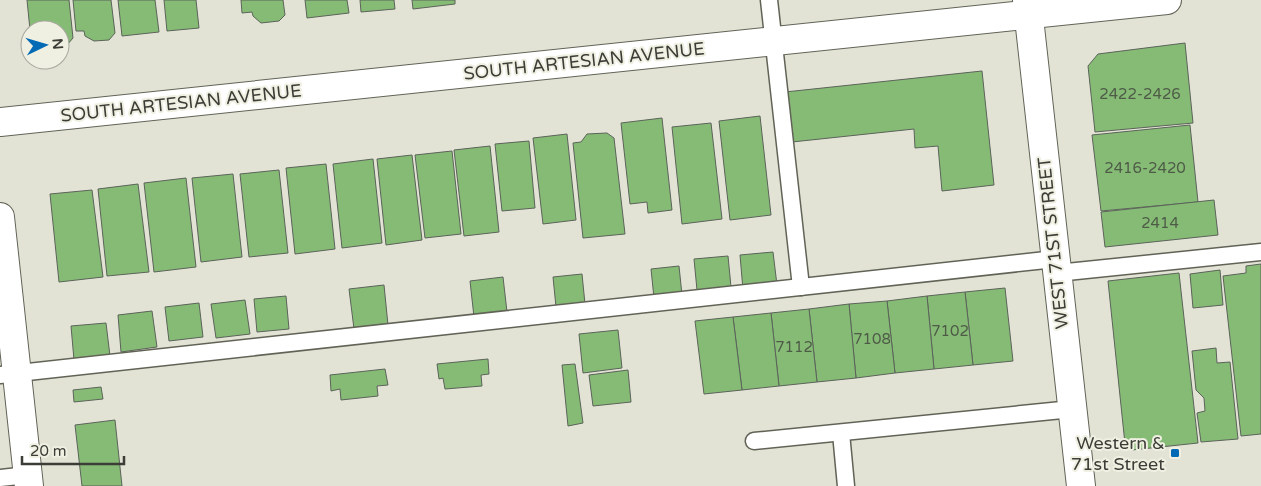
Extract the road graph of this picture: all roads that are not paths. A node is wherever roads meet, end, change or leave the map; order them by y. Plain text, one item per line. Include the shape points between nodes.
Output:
1 (769, 0) edge
2 (1167, 0) edge
3 (1028, 8) edge
4 (774, 41) junction
5 (0, 122) edge
6 (0, 217) edge
7 (1261, 252) edge
8 (1056, 266) junction
9 (801, 287) junction
10 (8, 374) edge
11 (1072, 409) junction
12 (841, 433) junction
13 (754, 441) dead end
14 (0, 478) edge
15 (28, 480) edge
16 (846, 486) edge
17 (1081, 486) edge

1 - 4 lane
2 - 3 street, SOUTH ARTESIAN AVENUE
3 - 4 street, SOUTH ARTESIAN AVENUE
3 - 8 street, WEST 71ST STREET
4 - 5 street, SOUTH ARTESIAN AVENUE
4 - 9 lane
6 - 10 street
7 - 8 lane
8 - 9 lane
8 - 11 street, WEST 71ST STREET
9 - 10 lane
10 - 15 street
11 - 12 lane
11 - 17 street, WEST 71ST STREET
12 - 13 lane
12 - 16 lane
14 - 15 lane

